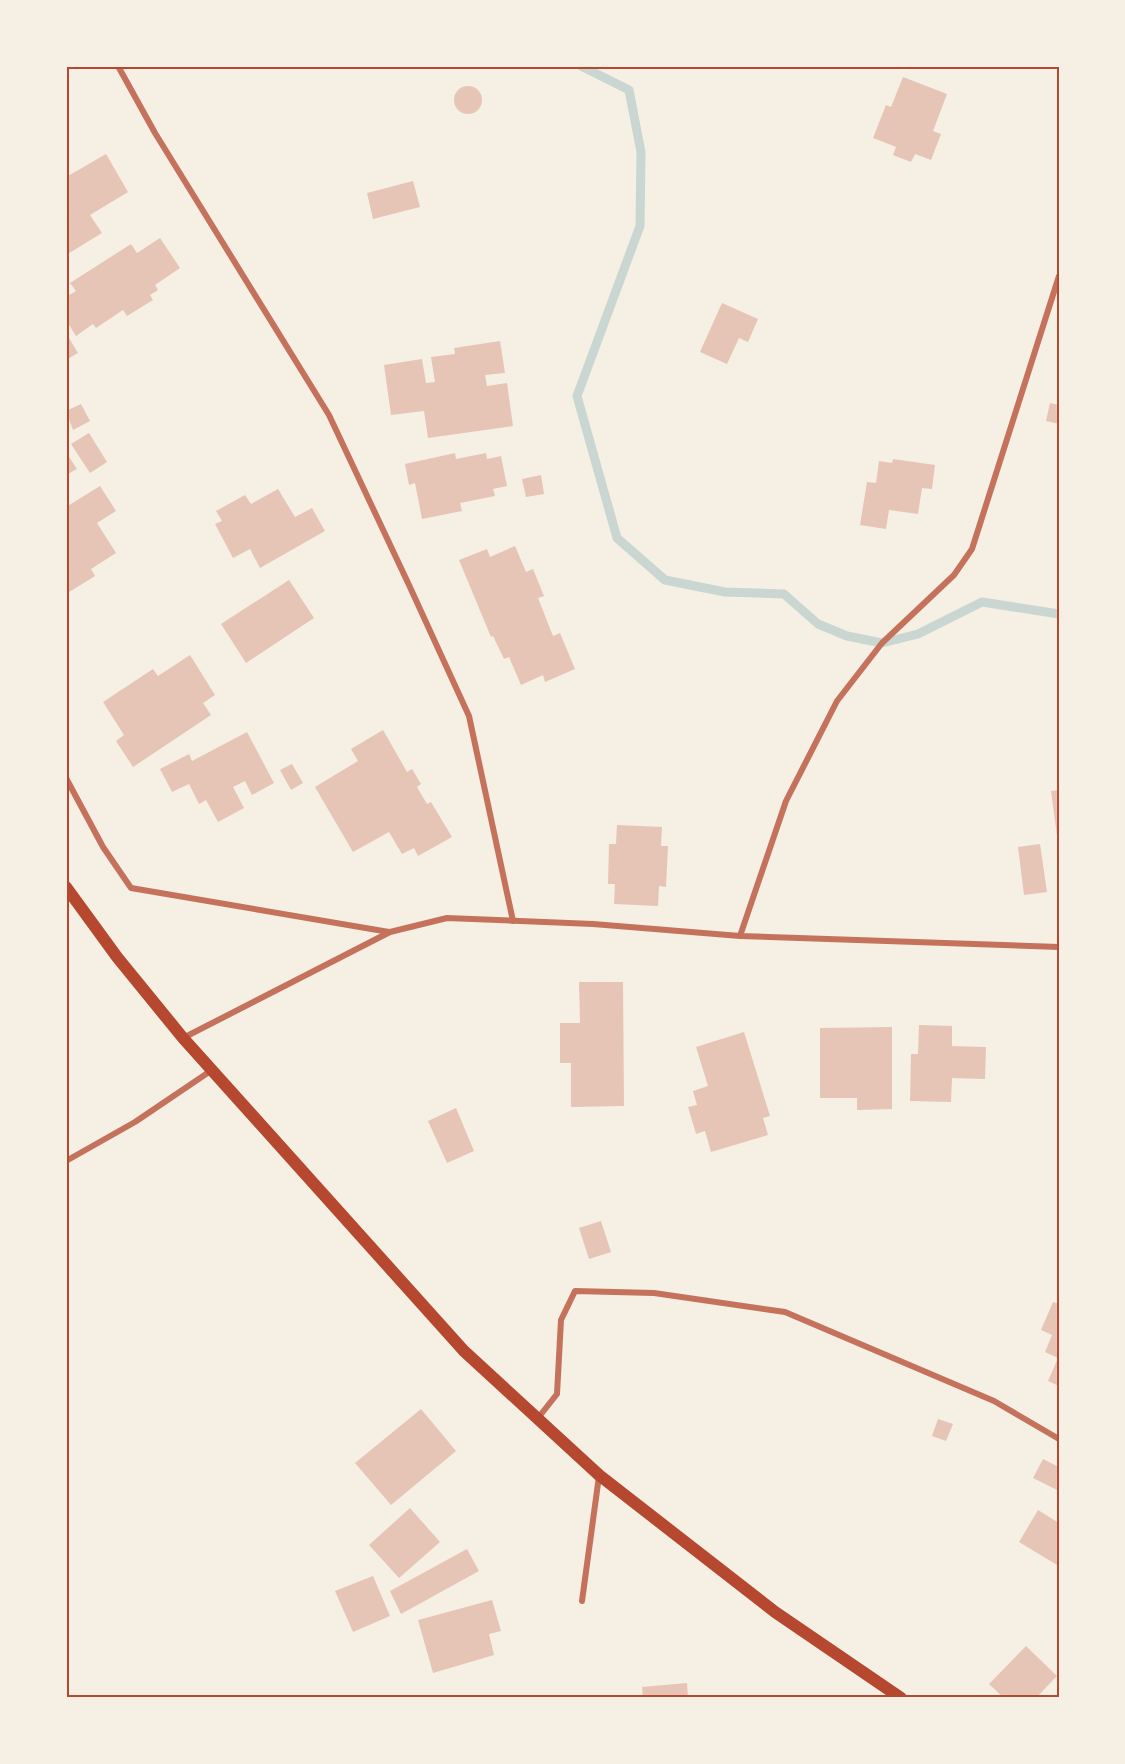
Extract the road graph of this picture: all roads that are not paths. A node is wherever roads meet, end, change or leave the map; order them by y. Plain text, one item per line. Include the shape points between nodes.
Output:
1 (118, 66) edge
2 (1059, 276) edge
3 (66, 778) edge
4 (66, 887) edge
5 (513, 921) junction
6 (390, 932) junction
7 (740, 936) junction
8 (1059, 947) edge
9 (183, 1038) junction
10 (212, 1070) junction
11 (66, 1161) edge
12 (538, 1418) junction
13 (1059, 1439) edge
14 (599, 1475) junction
15 (582, 1600) dead end
16 (901, 1698) edge

1 - 5 street via 329,416 409,585 469,716
2 - 7 street via 972,549 954,575 882,643 837,700 786,801
3 - 6 street via 103,847 131,888
4 - 9 main road
5 - 6 street via 447,918
5 - 7 street
6 - 9 street
7 - 8 street
9 - 10 main road
10 - 11 street via 135,1122
10 - 12 main road via 464,1352
12 - 13 street via 557,1394 561,1320 575,1291 654,1293 785,1312 994,1401
12 - 14 main road
14 - 15 street
14 - 16 main road via 775,1612

